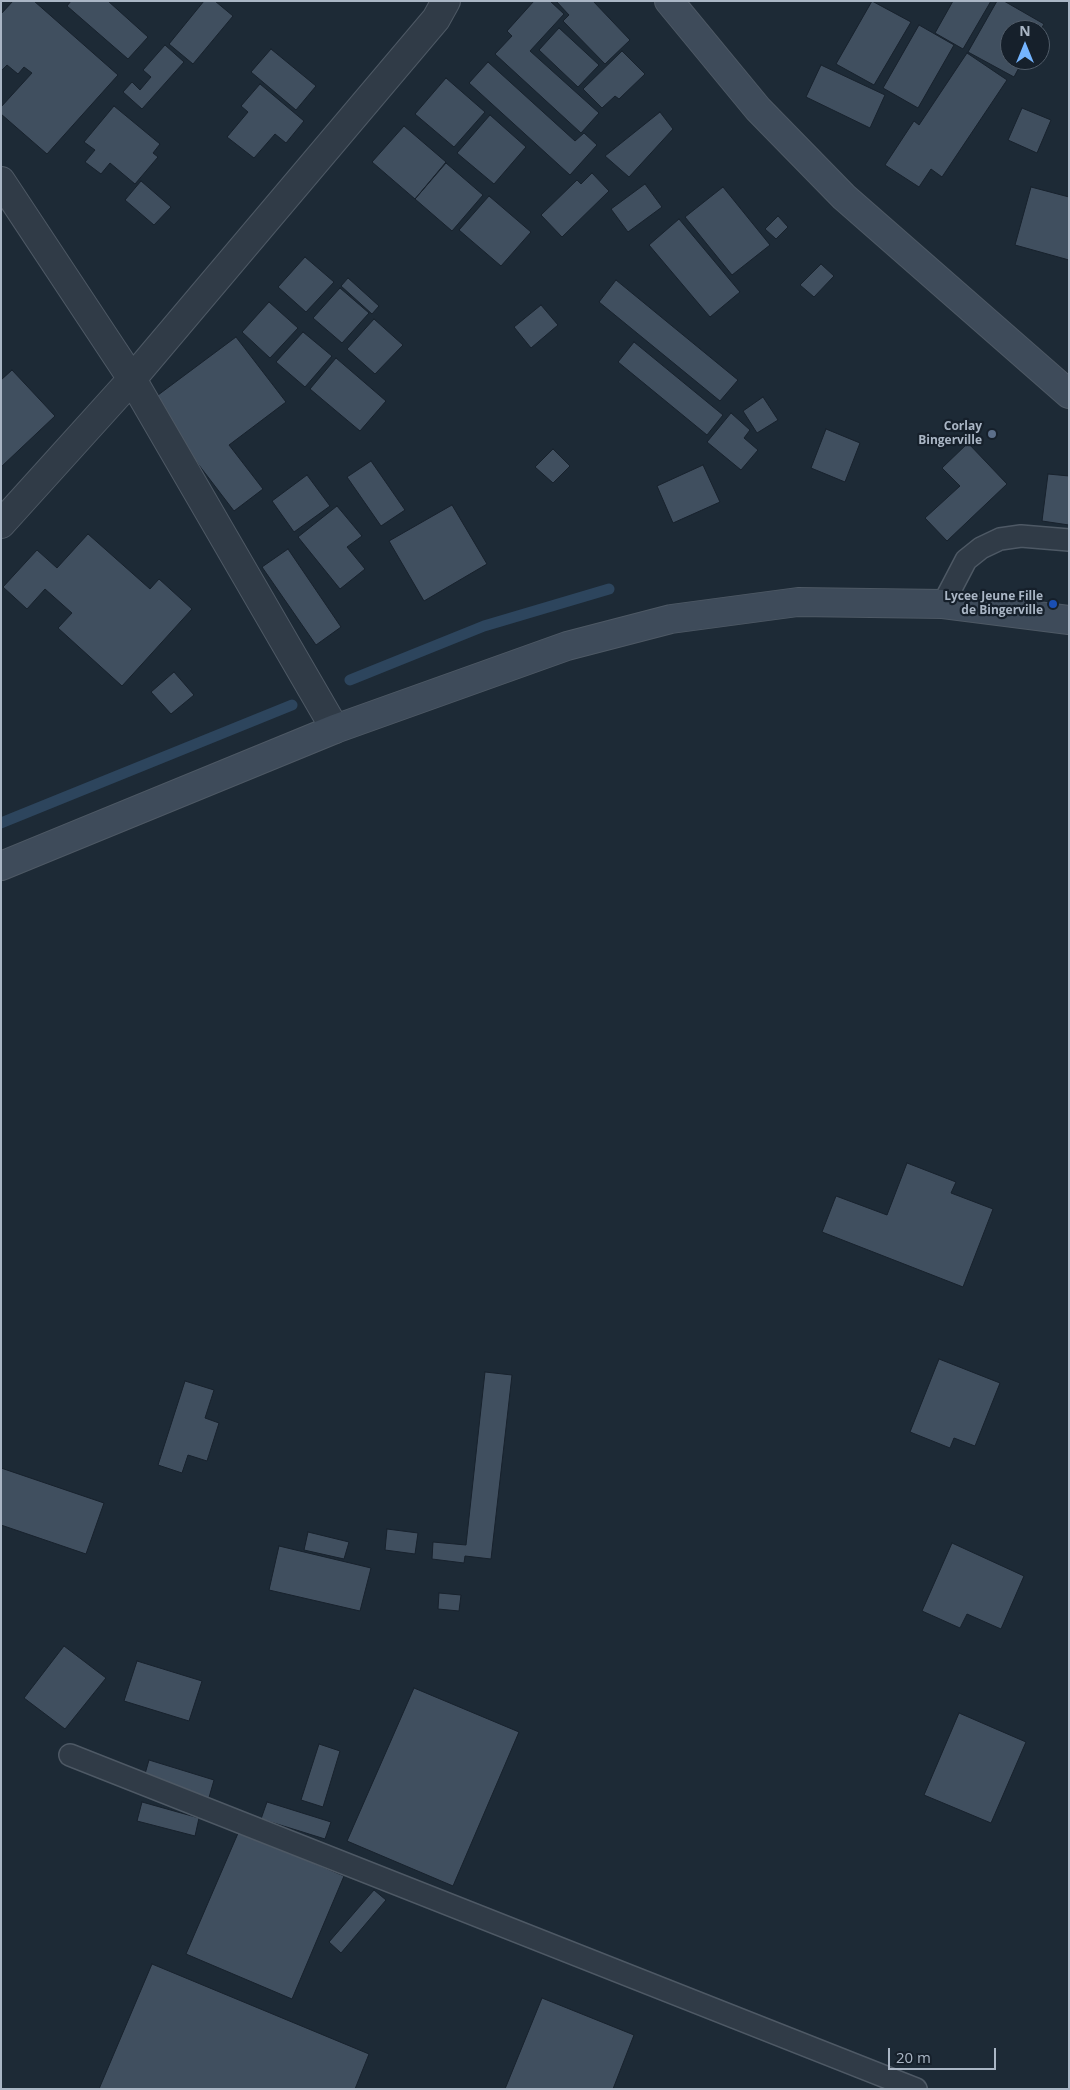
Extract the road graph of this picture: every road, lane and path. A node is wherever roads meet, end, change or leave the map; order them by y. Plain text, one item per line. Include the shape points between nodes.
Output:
1 (446, 1) edge
2 (669, 1) edge
3 (1, 181) edge
4 (132, 379) junction
5 (1069, 394) edge
6 (1, 524) edge
7 (1069, 540) edge
8 (943, 604) junction
9 (1069, 620) edge
10 (335, 729) junction
11 (1, 866) edge
12 (70, 1755) dead end
13 (916, 2089) edge

1 - 4 street via 436,19
2 - 5 main road via 758,109 844,197
3 - 4 street
4 - 6 street
4 - 10 street
7 - 8 lane via 1021,536 1000,539 981,548 966,560
8 - 9 main road
8 - 10 main road via 798,602 671,619 567,646
10 - 11 main road
12 - 13 lane

